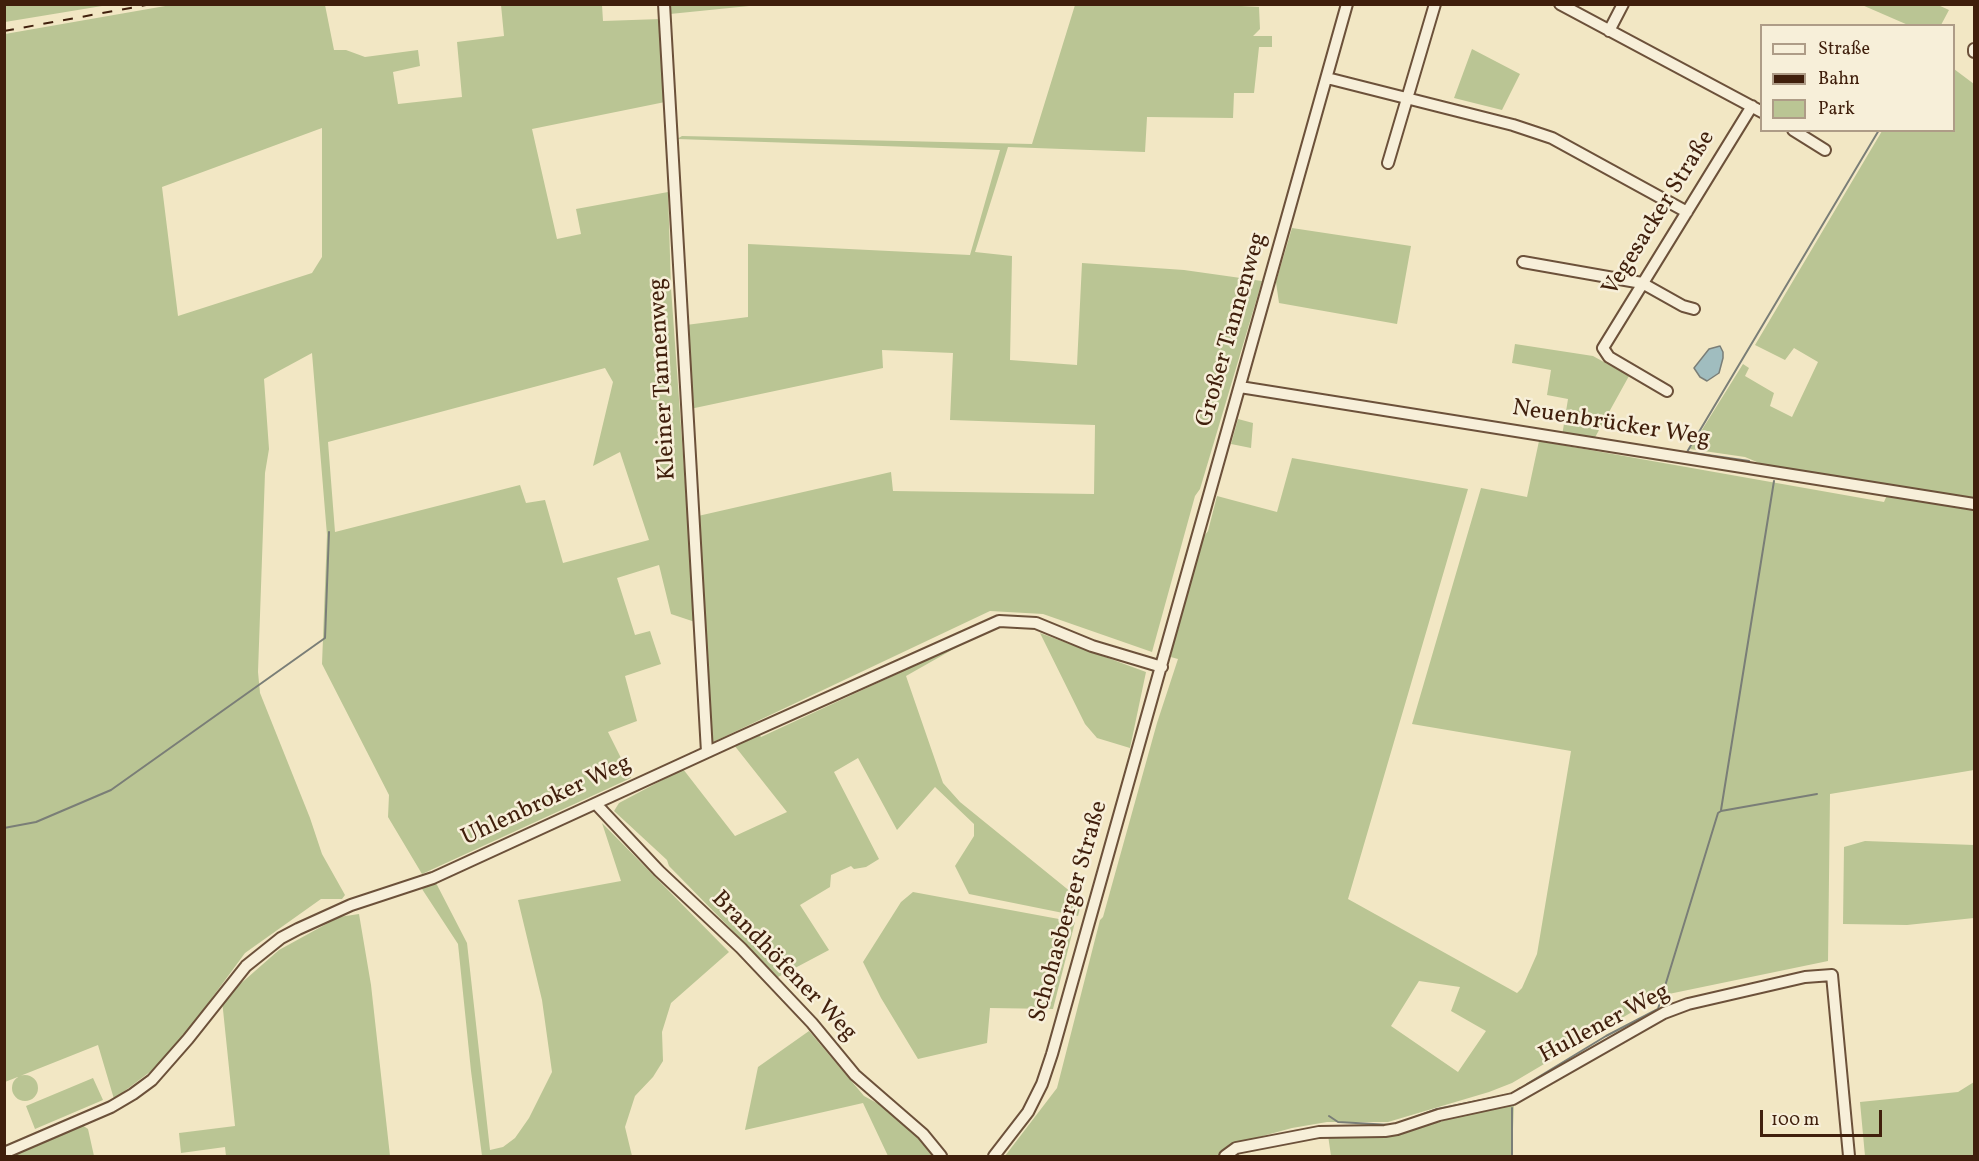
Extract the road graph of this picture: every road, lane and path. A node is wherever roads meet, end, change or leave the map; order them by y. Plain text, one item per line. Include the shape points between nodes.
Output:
1 (664, 4) edge
2 (1347, 4) edge
3 (1435, 4) edge
4 (1560, 4) edge
5 (1623, 4) edge
6 (1609, 31) junction
7 (1327, 78) junction
8 (1406, 99) junction
9 (1757, 109) edge
10 (1795, 132) edge
11 (1825, 150) dead end
12 (1388, 163) dead end
13 (1687, 212) junction
14 (1523, 262) dead end
15 (1642, 283) junction
16 (1694, 309) dead end
17 (1240, 387) junction
18 (1667, 391) dead end
19 (1974, 504) edge
20 (1162, 667) junction
21 (706, 752) junction
22 (596, 804) junction
23 (4, 1153) edge
24 (941, 1156) edge
25 (994, 1156) edge
26 (1225, 1156) edge
27 (1849, 1156) edge

1 - 21 street, Kleiner Tannenweg
2 - 7 street, Großer Tannenweg
3 - 8 street
4 - 6 street
5 - 6 street
6 - 9 street
7 - 8 street
7 - 17 street, Großer Tannenweg
8 - 12 street
8 - 13 street via 1552,138
9 - 13 street, Vegesacker Straße
10 - 11 street
13 - 15 street, Vegesacker Straße
14 - 15 street
15 - 16 street
15 - 18 street, Vegesacker Straße via 1603,348 1609,357
17 - 19 street, Neuenbrücker Weg
17 - 20 street, Großer Tannenweg
20 - 21 street, Uhlenbroker Weg via 1092,646 1036,623 999,621
20 - 25 street, Schohasberger Straße via 1042,1084 1028,1112
21 - 22 street, Uhlenbroker Weg
22 - 23 street, Uhlenbroker Weg via 433,878 351,905 281,938 246,966 152,1080 111,1107
22 - 24 street, Brandhöfener Weg via 658,871 741,948 855,1075 923,1134
26 - 27 street, Hullener Weg via 1236,1148 1319,1132 1396,1129 1513,1099 1688,1004 1805,977 1832,975

